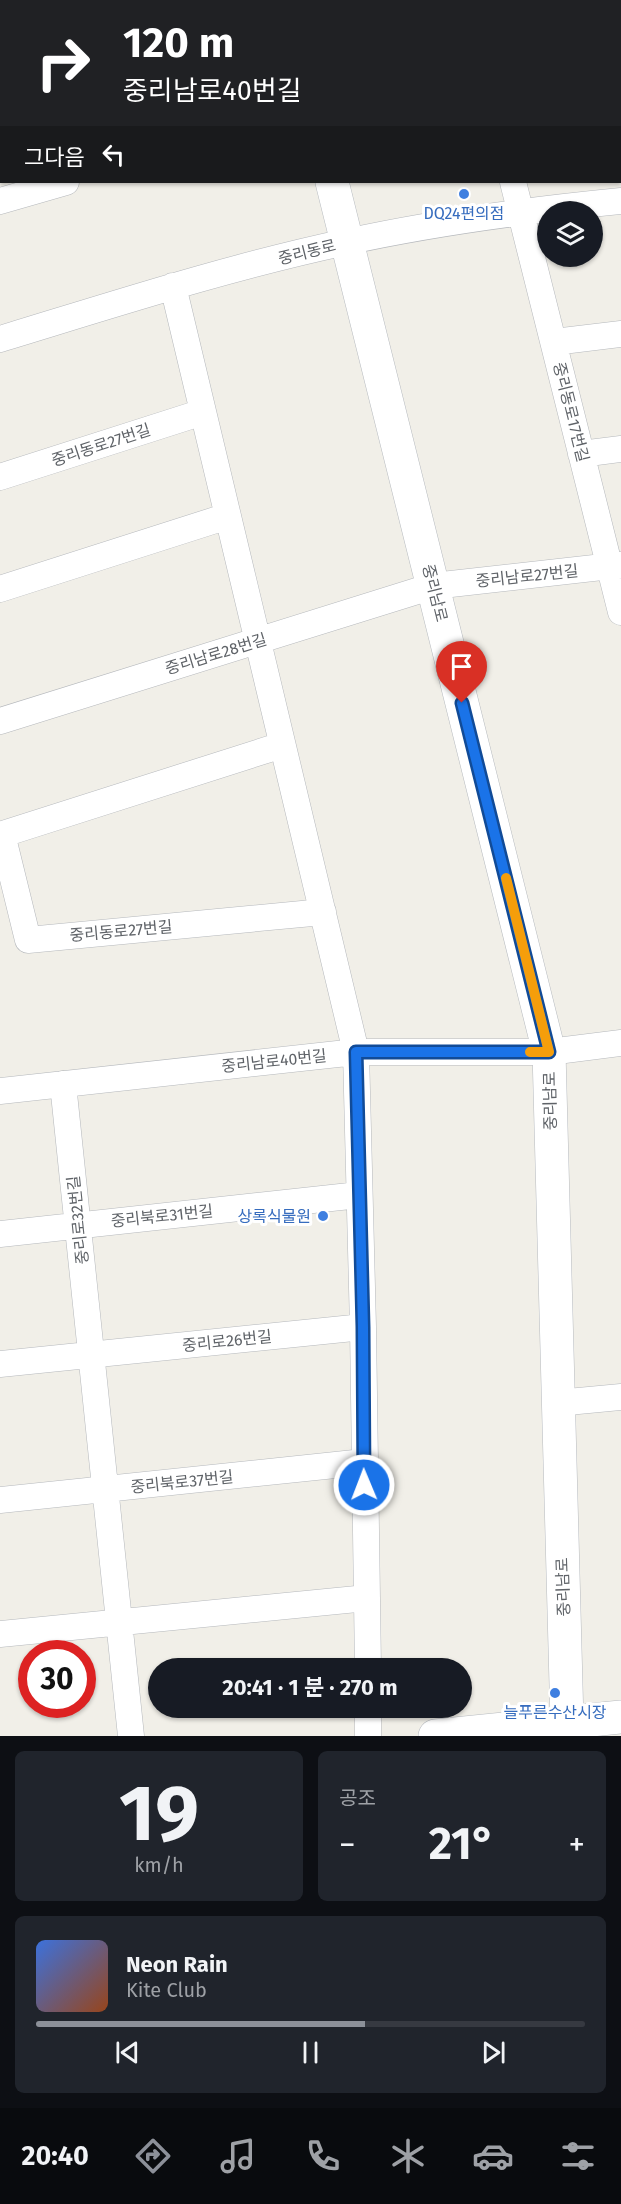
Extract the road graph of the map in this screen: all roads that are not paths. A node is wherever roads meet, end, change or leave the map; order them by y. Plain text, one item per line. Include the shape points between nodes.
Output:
1 (63, 183) edge
2 (332, 183) edge
3 (513, 183) edge
4 (0, 201) edge
5 (621, 201) edge
6 (521, 211) junction
7 (347, 242) junction
8 (172, 286) junction
9 (621, 334) edge
10 (0, 339) edge
11 (554, 342) junction
12 (203, 412) junction
13 (621, 449) edge
14 (581, 454) junction
15 (0, 477) edge
16 (228, 516) junction
17 (615, 566) edge
18 (433, 586) junction
19 (0, 589) edge
20 (621, 612) edge
21 (258, 641) junction
22 (0, 721) edge
23 (282, 745) junction
24 (1, 835) edge
25 (323, 912) junction
26 (621, 1043) edge
27 (356, 1052) junction
28 (549, 1052) junction
29 (63, 1084) junction
30 (0, 1091) edge
31 (359, 1195) junction
32 (78, 1225) junction
33 (0, 1234) edge
34 (363, 1327) junction
35 (92, 1356) junction
36 (0, 1364) edge
37 (621, 1397) edge
38 (557, 1403) junction
39 (364, 1462) junction
40 (106, 1490) junction
41 (0, 1500) edge
42 (367, 1598) junction
43 (120, 1624) junction
44 (0, 1634) edge
45 (368, 1658) edge
46 (621, 1717) edge
47 (368, 1718) edge
48 (567, 1722) junction
49 (534, 1731) edge
50 (131, 1736) edge
51 (369, 1736) edge
52 (435, 1736) edge

1 - 4 street
2 - 7 main road, 중리남로
3 - 6 street, 중리동로17번길
5 - 6 street, 중리동로
6 - 7 street, 중리동로
6 - 11 street, 중리동로17번길
7 - 8 street, 중리동로
7 - 18 main road, 중리남로
8 - 10 street, 중리동로
8 - 12 street
9 - 11 street
11 - 14 street, 중리동로17번길
12 - 15 street, 중리동로27번길
12 - 16 street
13 - 14 street
14 - 17 street, 중리동로17번길
16 - 19 street
16 - 21 street
17 - 18 street, 중리남로27번길
17 - 20 street, 중리동로17번길
18 - 21 street, 중리남로28번길
18 - 28 main road, 중리남로
21 - 22 street, 중리남로28번길
21 - 23 street
23 - 24 street, 중리동로27번길
23 - 25 street
24 - 25 street, 중리동로27번길 via 28,940
25 - 27 street
26 - 28 street, 중리남로40번길
27 - 28 street, 중리남로40번길
27 - 29 street, 중리남로40번길
27 - 31 street
28 - 38 main road, 중리남로
29 - 30 street, 중리남로40번길
29 - 32 street, 중리로32번길
31 - 32 street, 중리북로31번길
31 - 34 street
32 - 33 street, 중리북로31번길
32 - 35 street, 중리로32번길
34 - 35 street, 중리로26번길
34 - 39 street
35 - 36 street
35 - 40 street, 중리로32번길
37 - 38 street
38 - 48 main road, 중리남로
39 - 40 street, 중리북로37번길
39 - 42 street
40 - 41 street, 중리북로37번길
40 - 43 street, 중리로32번길
42 - 43 street
42 - 45 street
43 - 44 street
43 - 50 street, 중리로32번길
46 - 48 main road
47 - 51 street
48 - 49 main road
49 - 52 main road

